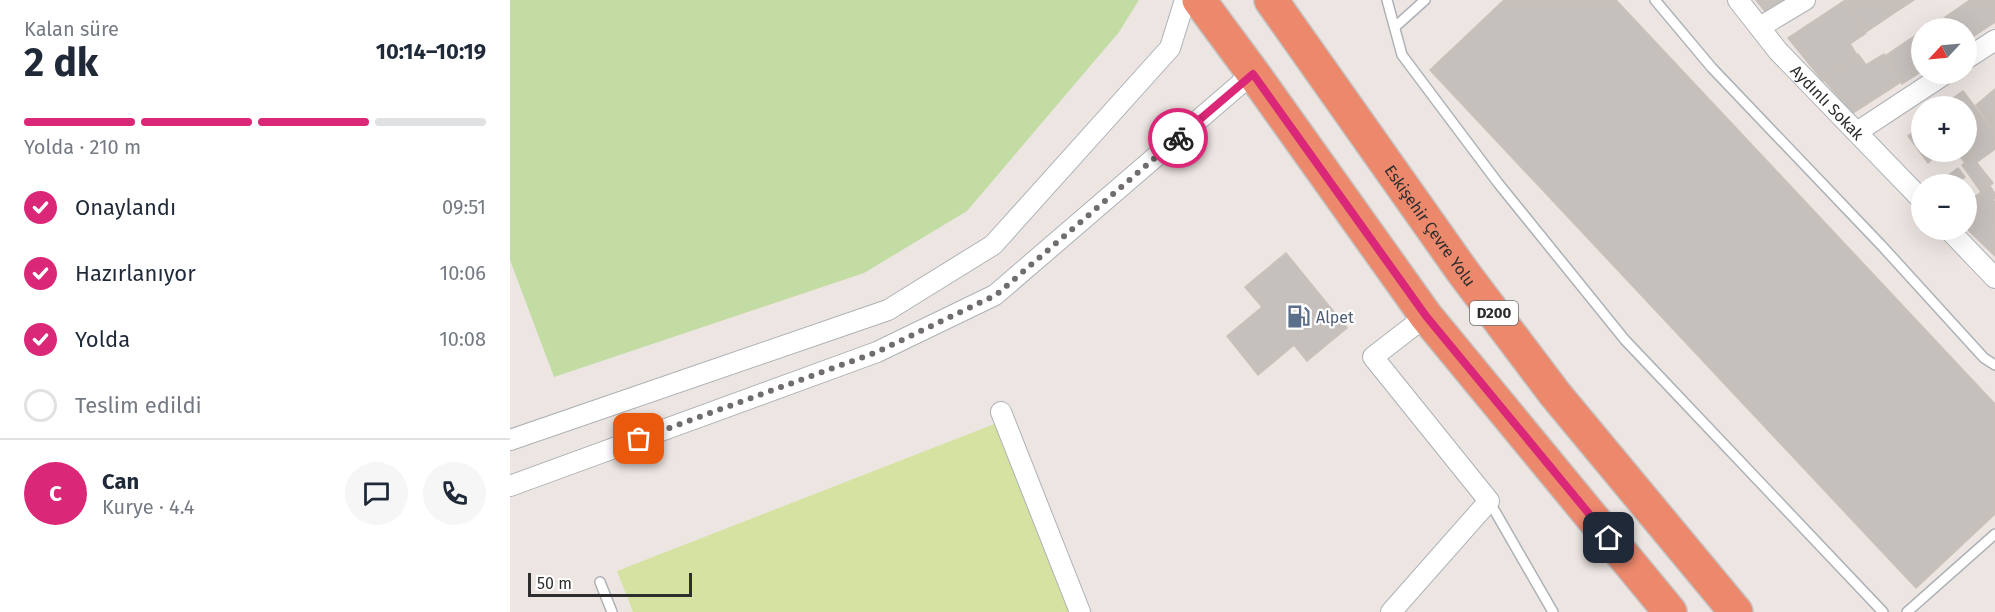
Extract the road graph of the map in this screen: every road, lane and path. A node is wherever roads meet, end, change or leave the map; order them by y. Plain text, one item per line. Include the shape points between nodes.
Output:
1 (1185, 0) edge
2 (1198, 0) edge
3 (1271, 0) edge
4 (1387, 0) edge
5 (1425, 0) edge
6 (1654, 0) edge
7 (1738, 0) edge
8 (1805, 0) edge
9 (1395, 27) junction
10 (1760, 27) junction
11 (1995, 40) edge
12 (1977, 52) edge
13 (1253, 74) junction
14 (1930, 84) edge
15 (1857, 132) junction
16 (1911, 188) edge
17 (1959, 240) edge
18 (1995, 278) edge
19 (1426, 316) junction
20 (1995, 365) edge
21 (1001, 412) dead end
22 (510, 441) edge
23 (510, 486) edge
24 (1489, 501) junction
25 (1995, 534) edge
26 (600, 582) dead end
27 (612, 612) edge
28 (1080, 612) edge
29 (1391, 612) edge
30 (1553, 612) edge
31 (1670, 612) edge
32 (1736, 612) edge
33 (1884, 612) edge
34 (1907, 612) edge

1 - 22 street via 1170,48 993,245 888,310
2 - 13 highway
3 - 32 highway, Eskişehir Çevre Yolu / D200 via 1463,272 1555,394
4 - 9 lane
5 - 9 lane
6 - 20 lane via 1712,68 1984,358
7 - 10 street, Aydınlı Sokak
8 - 10 street
9 - 33 lane via 1402,55 1430,95 1625,340
10 - 15 street, Aydınlı Sokak via 1778,51
11 - 12 street
13 - 19 highway
13 - 23 street via 996,295 877,352
14 - 15 street
15 - 16 street, Aydınlı Sokak
17 - 18 street
19 - 24 street via 1373,357
19 - 31 highway
21 - 28 street
24 - 29 street
24 - 30 lane
25 - 34 lane
26 - 27 lane

